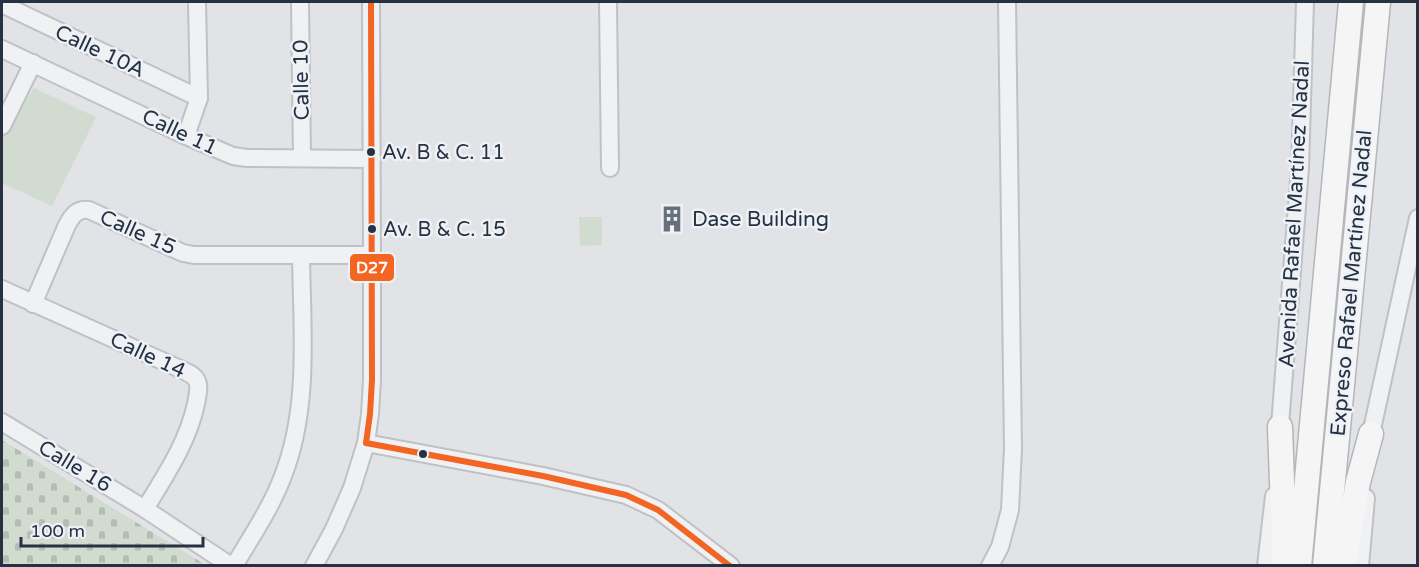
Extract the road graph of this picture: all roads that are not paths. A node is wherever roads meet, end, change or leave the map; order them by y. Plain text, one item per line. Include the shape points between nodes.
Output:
1 (198, 2) edge
2 (300, 2) edge
3 (371, 2) edge
4 (608, 2) edge
5 (1007, 2) edge
6 (1305, 2) edge
7 (1351, 2) edge
8 (1378, 2) edge
9 (2, 4) edge
10 (2, 49) edge
11 (33, 63) junction
12 (199, 98) junction
13 (2, 126) edge
14 (186, 136) junction
15 (302, 158) junction
16 (372, 159) junction
17 (610, 168) dead end
18 (1418, 218) edge
19 (372, 255) junction
20 (302, 256) junction
21 (2, 289) edge
22 (33, 304) junction
23 (5, 424) edge
24 (1281, 427) junction
25 (1371, 434) junction
26 (366, 443) junction
27 (145, 509) junction
28 (233, 566) edge
29 (314, 566) edge
30 (731, 566) edge
31 (990, 566) edge
32 (1266, 566) edge
33 (1284, 566) edge
34 (1299, 566) edge
35 (1325, 566) edge
36 (1344, 566) edge
37 (1360, 566) edge

1 - 12 street
2 - 15 street, Calle 10
3 - 16 street
4 - 17 street
5 - 31 street via 1011,490 1000,547
6 - 24 street, Avenida Rafael Martínez Nadal via 1300,168
7 - 34 highway, Expreso Rafael Martínez Nadal
8 - 35 highway, Expreso Rafael Martínez Nadal
9 - 12 street, Calle 10A
10 - 11 street, Calle 11
11 - 13 street
11 - 14 street, Calle 11
12 - 14 street
14 - 15 street, Calle 11 via 233,156
15 - 16 street, Calle 11
16 - 19 street
18 - 25 street
19 - 20 street, Calle 15
19 - 26 street via 372,380
20 - 22 street, Calle 15 via 183,253 84,210 73,215 67,225
20 - 28 street via 302,381 294,438 269,506
21 - 22 street, Calle 14
22 - 27 street, Calle 14 via 178,368 198,382 185,441
23 - 27 street, Calle 16
24 - 32 street, Avenida Rafael Martínez Nadal
24 - 33 highway
25 - 36 highway via 1358,482
25 - 37 street
26 - 29 street via 348,498
26 - 30 street via 626,495 658,510
27 - 28 street, Calle 16

